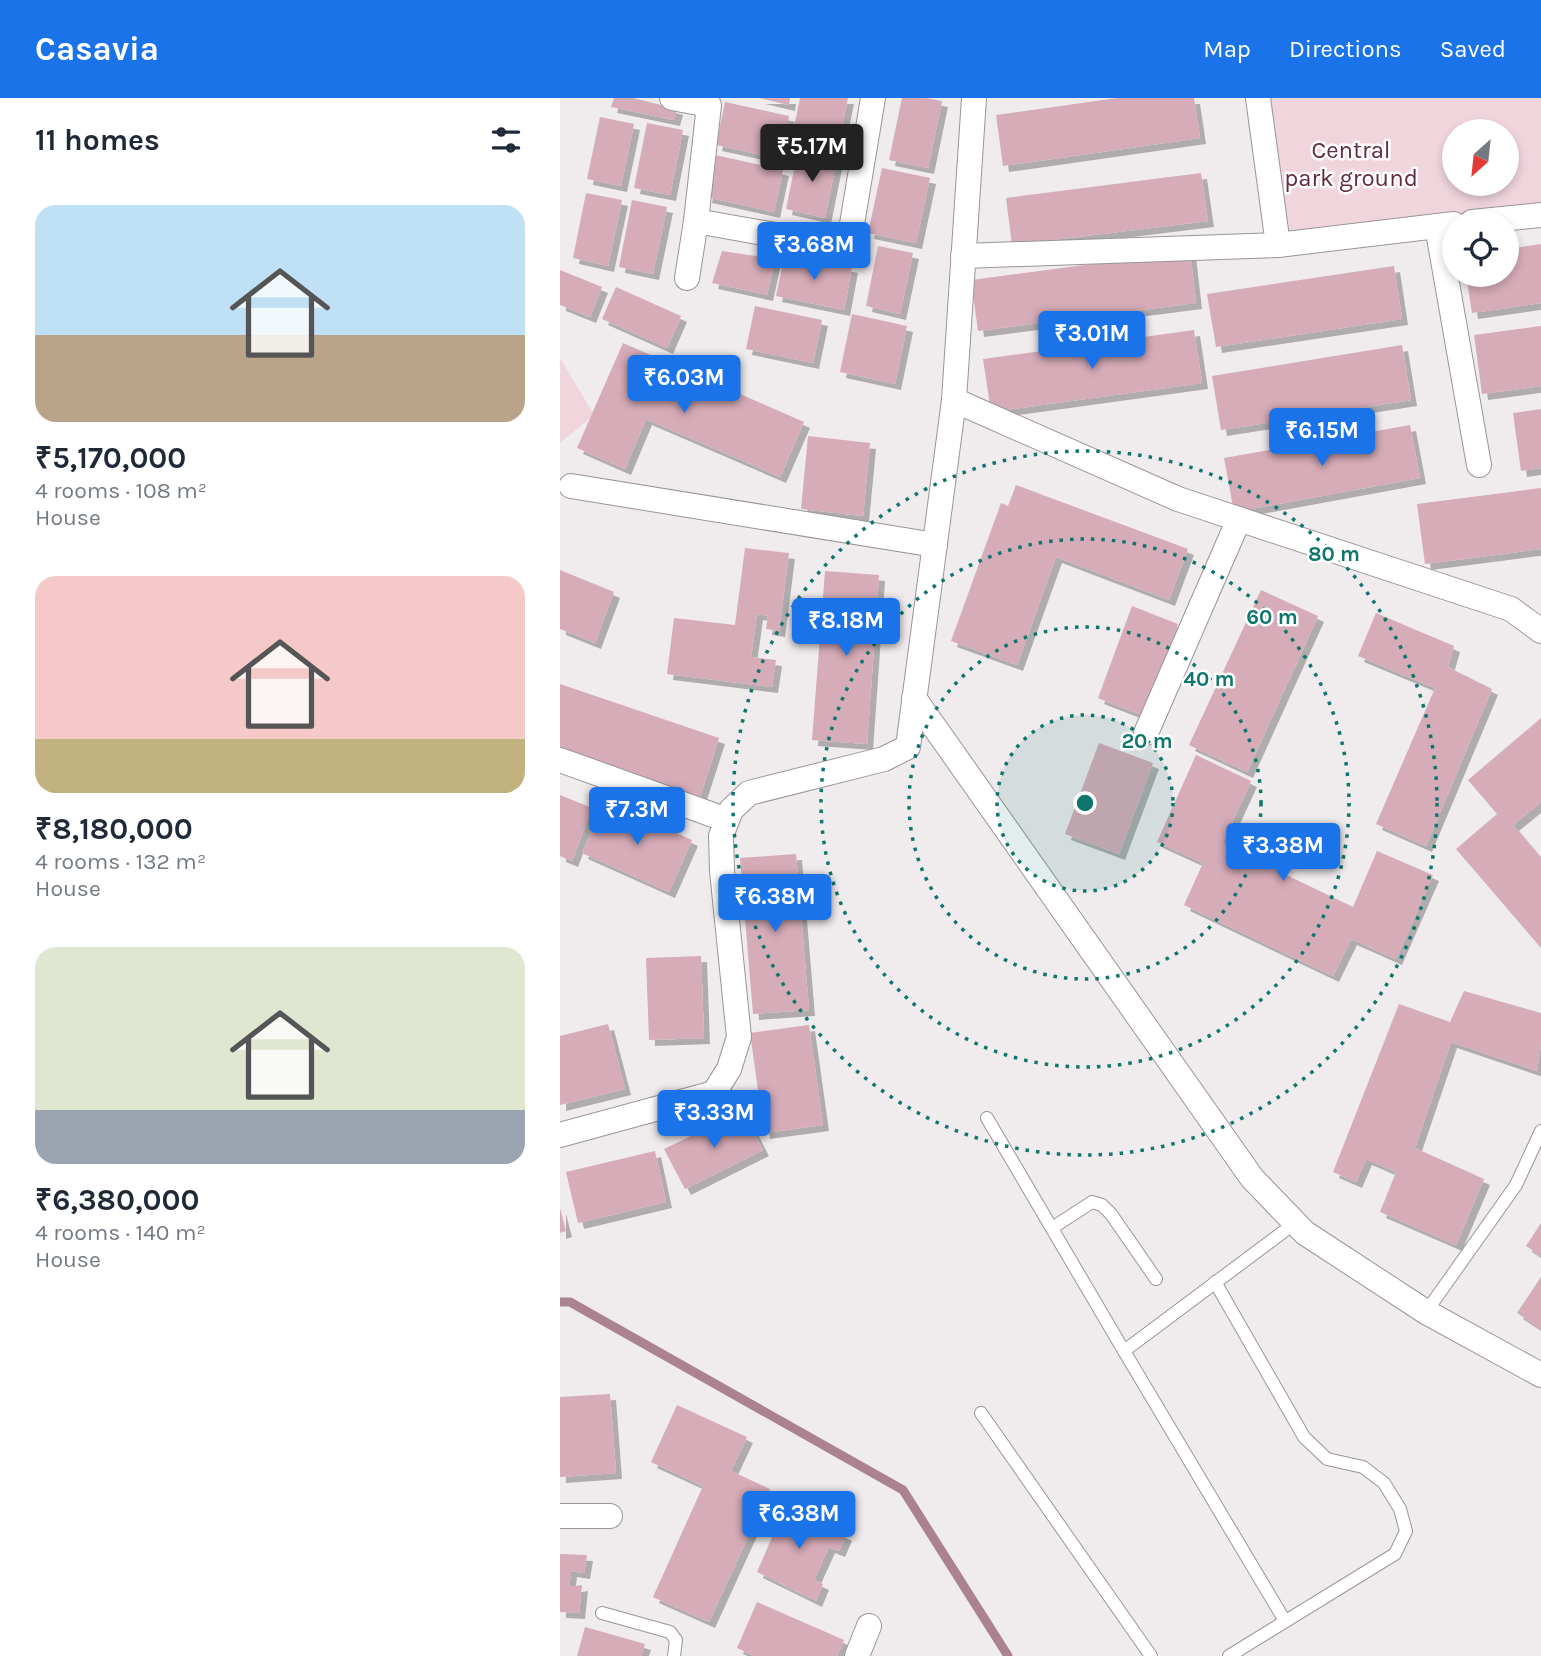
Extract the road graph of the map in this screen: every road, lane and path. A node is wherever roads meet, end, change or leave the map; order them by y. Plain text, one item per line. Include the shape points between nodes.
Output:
1 (672, 98) edge
2 (873, 98) edge
3 (974, 98) edge
4 (1258, 98) edge
5 (1541, 215) edge
6 (1519, 217) edge
7 (696, 220) junction
8 (1442, 226) edge
9 (1278, 246) junction
10 (964, 256) junction
11 (687, 278) dead end
12 (1455, 287) edge
13 (954, 400) junction
14 (1479, 465) dead end
15 (571, 486) dead end
16 (1239, 519) junction
17 (934, 545) junction
18 (1541, 631) edge
19 (914, 698) junction
20 (1146, 733) dead end
21 (560, 760) edge
22 (727, 820) junction
23 (988, 1118) dead end
24 (1541, 1131) edge
25 (560, 1135) edge
26 (1295, 1223) junction
27 (1052, 1228) junction
28 (1156, 1279) dead end
29 (1215, 1282) junction
30 (1426, 1312) junction
31 (1124, 1351) junction
32 (1541, 1375) edge
33 (981, 1413) dead end
34 (560, 1516) edge
35 (610, 1516) dead end
36 (602, 1613) dead end
37 (1284, 1621) junction
38 (869, 1626) dead end
39 (674, 1656) edge
40 (857, 1656) edge
41 (1151, 1656) edge
42 (1229, 1656) edge

1 - 7 street via 709,105
2 - 7 street via 848,248
3 - 10 street
4 - 9 street
5 - 6 street
7 - 11 street
8 - 9 street
9 - 10 street
10 - 13 street
12 - 14 street
13 - 16 street via 1178,499
13 - 17 street
15 - 17 street
16 - 18 street via 1511,609
16 - 20 street
17 - 19 street
19 - 22 street via 908,747 884,759 749,793
19 - 26 street via 1252,1178
21 - 22 street
22 - 25 street via 721,836 722,871 738,1037 729,1069 714,1093
23 - 27 lane
24 - 30 lane via 1516,1185
26 - 29 lane
26 - 30 street
27 - 28 lane via 1091,1202 1102,1205
27 - 31 lane
29 - 31 lane
29 - 37 lane via 1304,1437 1327,1459 1363,1467 1384,1483 1400,1509 1406,1531 1395,1554
30 - 32 street
31 - 37 lane
33 - 41 lane
34 - 35 street
36 - 39 lane via 670,1632 676,1640
37 - 42 lane
38 - 40 street

